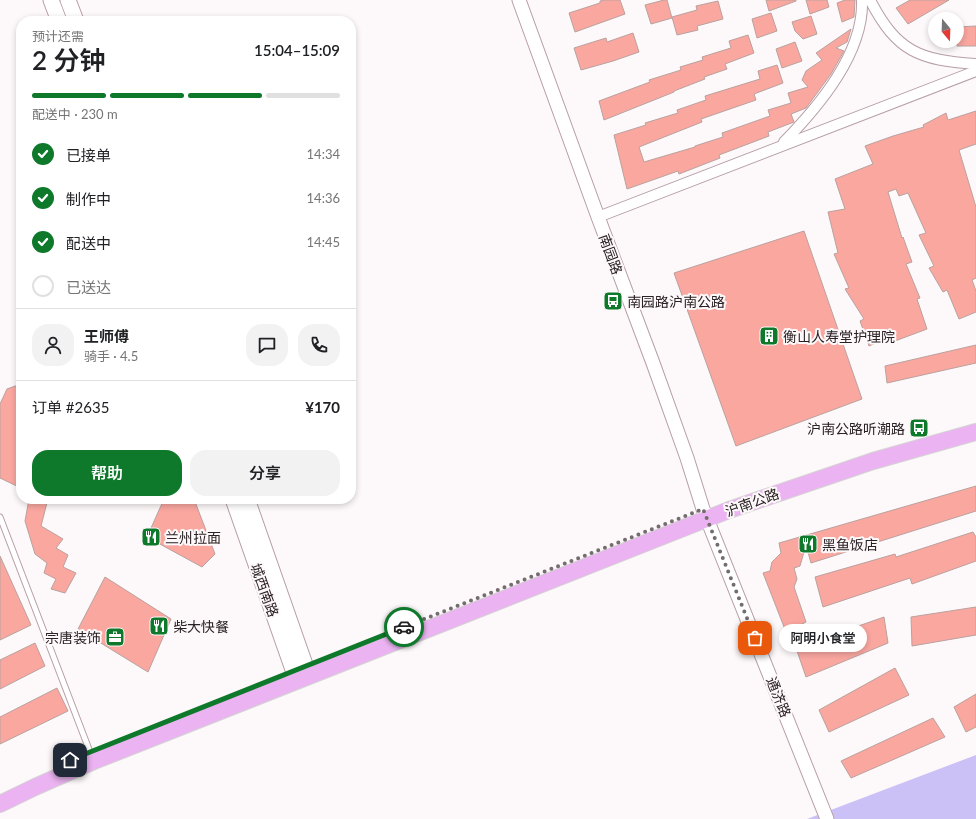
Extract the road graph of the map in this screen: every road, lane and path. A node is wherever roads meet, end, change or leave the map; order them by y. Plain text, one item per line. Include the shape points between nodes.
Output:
1 (52, 0) edge
2 (68, 0) edge
3 (519, 0) edge
4 (862, 0) edge
5 (870, 0) edge
6 (57, 16) edge
7 (74, 16) edge
8 (976, 64) edge
9 (976, 71) edge
10 (782, 145) junction
11 (598, 217) junction
12 (976, 422) edge
13 (976, 432) edge
14 (235, 504) edge
15 (249, 504) edge
16 (705, 514) junction
17 (0, 517) edge
18 (301, 674) junction
19 (90, 752) junction
20 (0, 792) edge
21 (0, 804) edge
22 (827, 819) edge

1 - 6 main road
2 - 7 main road
3 - 11 street, 南园路
4 - 10 street via 860,24 847,58 822,100
5 - 8 street via 890,31 910,50 935,59
9 - 10 street
10 - 11 street
11 - 16 street, 南园路 via 653,363
12 - 16 main road, 沪南公路 via 870,451 783,480
13 - 16 main road, 沪南公路 via 873,461
14 - 18 main road, 城西南路
15 - 18 main road, 城西南路
16 - 18 main road, 沪南公路
16 - 22 street, 通济路
17 - 19 lane
18 - 19 main road, 沪南公路
18 - 21 main road, 沪南公路 via 64,774
19 - 20 main road, 沪南公路

